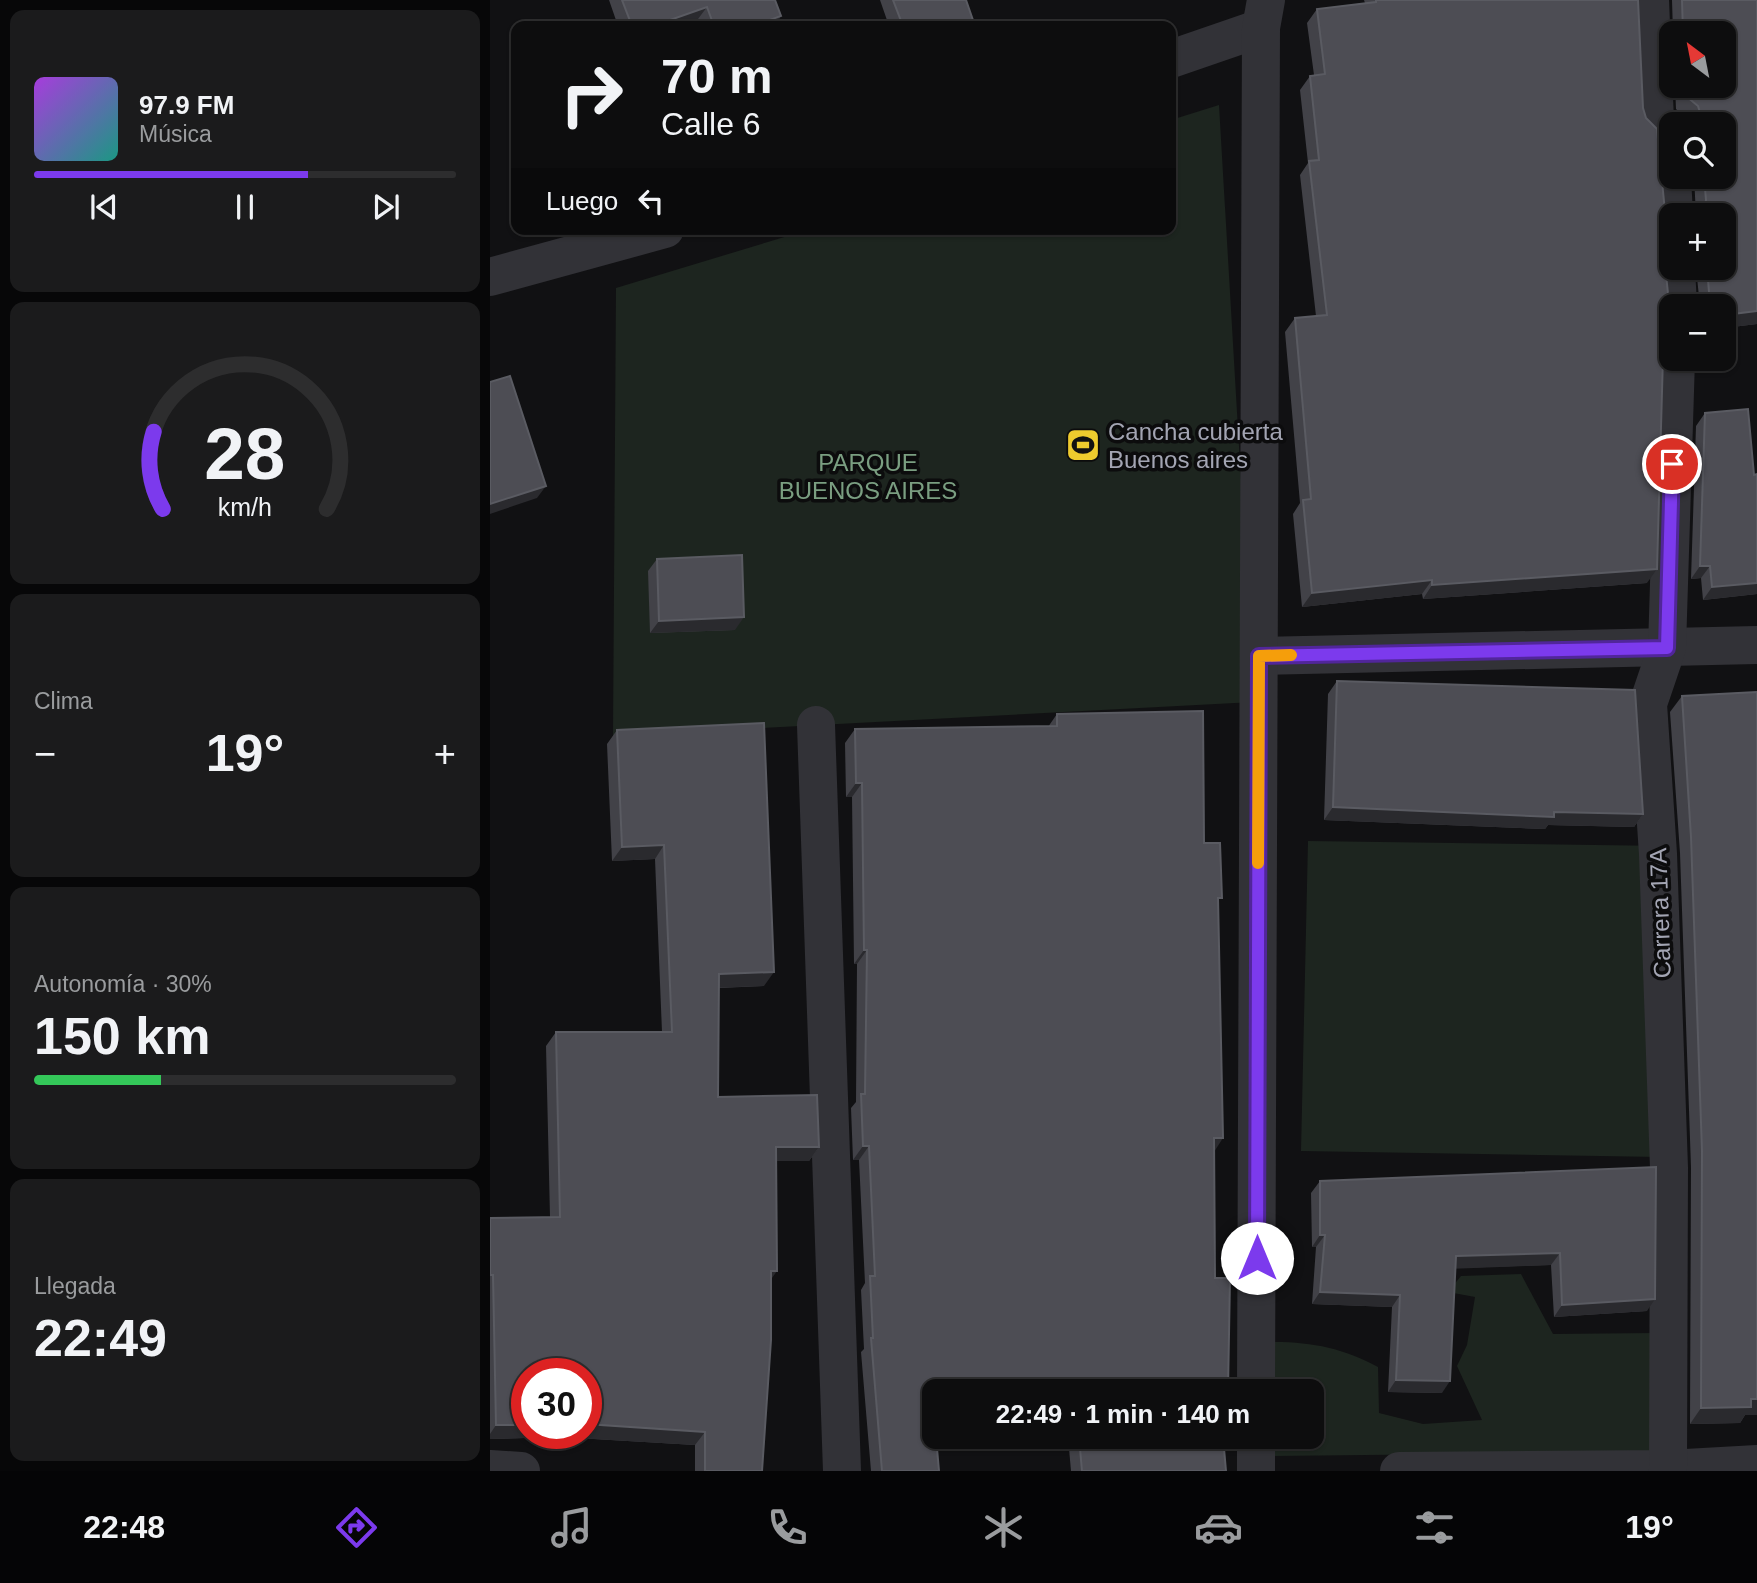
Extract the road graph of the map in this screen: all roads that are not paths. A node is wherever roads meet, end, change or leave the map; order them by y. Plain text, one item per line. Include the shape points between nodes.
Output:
1 (1650, 0) edge
2 (1263, 14) edge
3 (1176, 57) edge
4 (1659, 124) edge
5 (643, 235) edge
6 (490, 277) edge
7 (1676, 371) edge
8 (1757, 645) edge
9 (1667, 648) junction
10 (1259, 656) junction
11 (816, 725) dead end
12 (1256, 1379) edge
13 (1256, 1449) edge
14 (1757, 1464) edge
15 (490, 1469) edge
16 (1668, 1470) edge
17 (521, 1471) edge
18 (842, 1471) edge
19 (1256, 1471) edge
20 (1399, 1471) edge

1 - 4 street via 1655,121
2 - 3 street
2 - 10 street
5 - 6 street
7 - 9 street, Carrera 17A
8 - 9 street
9 - 10 street
9 - 16 street, Carrera 17A via 1648,704 1670,1168
10 - 12 street
11 - 18 street
13 - 19 street
14 - 16 street
15 - 17 street
16 - 20 street

